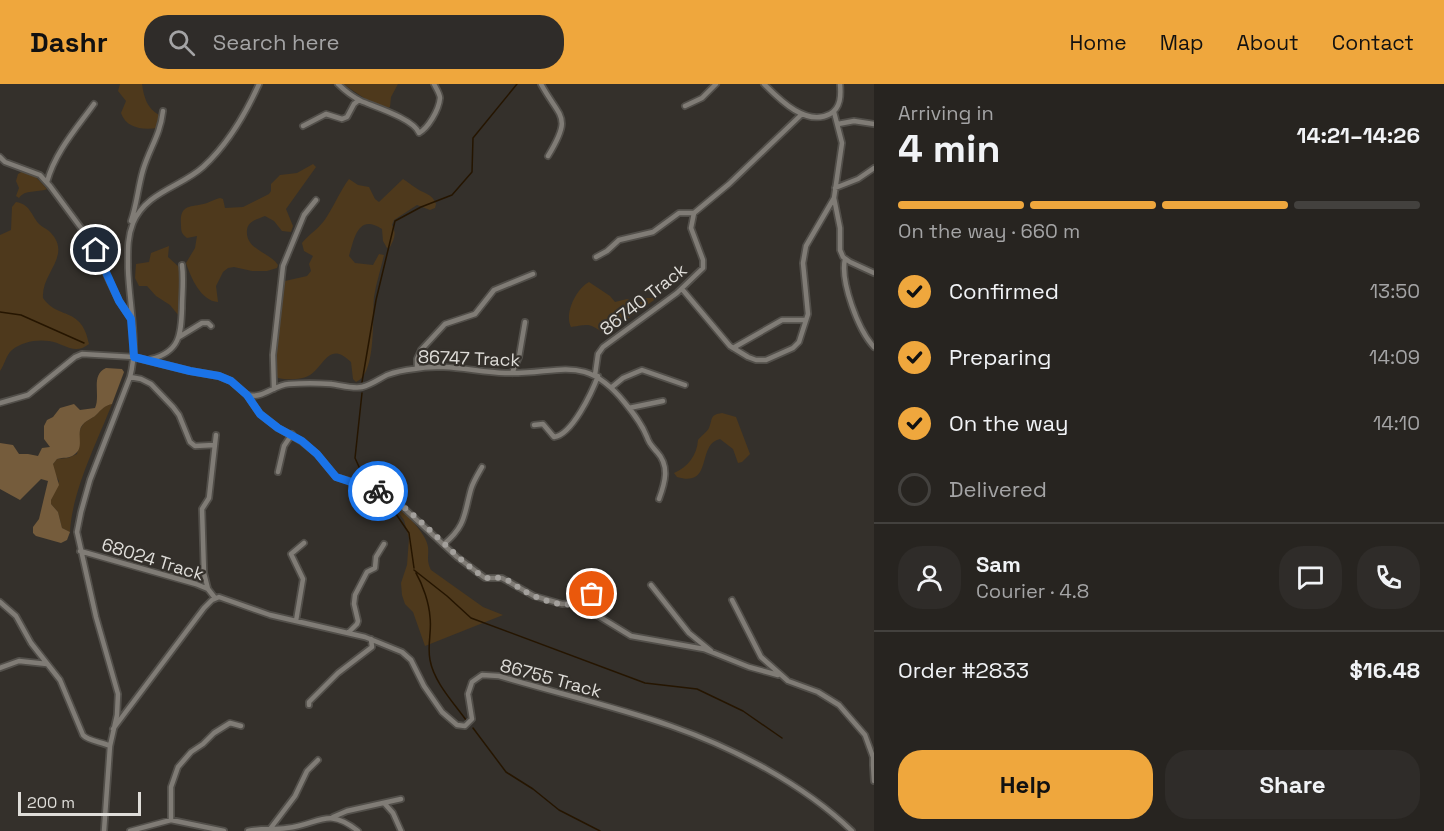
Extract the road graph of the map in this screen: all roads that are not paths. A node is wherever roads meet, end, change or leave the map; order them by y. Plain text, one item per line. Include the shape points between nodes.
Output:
1 (259, 84) edge
2 (338, 84) edge
3 (434, 84) edge
4 (541, 84) edge
5 (716, 84) edge
6 (764, 84) edge
7 (840, 84) edge
8 (359, 100) junction
9 (94, 104) dead end
10 (685, 106) dead end
11 (163, 111) dead end
12 (834, 112) junction
13 (802, 114) junction
14 (838, 124) junction
15 (874, 124) edge
16 (303, 126) dead end
17 (548, 156) dead end
18 (0, 157) edge
19 (5, 162) junction
20 (0, 166) edge
21 (874, 168) edge
22 (47, 182) junction
23 (835, 188) junction
24 (834, 198) junction
25 (316, 200) dead end
26 (694, 213) junction
27 (129, 233) junction
28 (596, 257) dead end
29 (845, 259) junction
30 (182, 266) dead end
31 (874, 273) edge
32 (533, 274) dead end
33 (682, 289) junction
34 (131, 319) junction
35 (807, 320) junction
36 (525, 322) dead end
37 (212, 326) dead end
38 (179, 338) junction
39 (874, 347) edge
40 (733, 348) junction
41 (134, 357) junction
42 (148, 360) junction
43 (417, 368) junction
44 (512, 373) junction
45 (596, 375) junction
46 (130, 377) junction
47 (685, 385) dead end
48 (612, 387) junction
49 (274, 389) junction
50 (247, 395) junction
51 (663, 401) dead end
52 (0, 403) edge
53 (629, 408) junction
54 (534, 424) dead end
55 (292, 434) junction
56 (216, 435) dead end
57 (214, 446) junction
58 (482, 467) dead end
59 (278, 472) dead end
60 (659, 499) dead end
61 (304, 543) dead end
62 (384, 544) dead end
63 (444, 544) junction
64 (80, 550) junction
65 (597, 582) dead end
66 (651, 585) dead end
67 (207, 589) junction
68 (215, 598) junction
69 (732, 600) dead end
70 (0, 602) edge
71 (577, 603) junction
72 (296, 621) junction
73 (348, 633) junction
74 (371, 639) junction
75 (711, 651) junction
76 (47, 664) junction
77 (0, 668) edge
78 (781, 676) junction
79 (309, 705) dead end
80 (241, 726) dead end
81 (113, 729) junction
82 (110, 746) junction
83 (318, 760) dead end
84 (874, 761) edge
85 (873, 766) edge
86 (874, 781) edge
87 (401, 800) dead end
88 (385, 804) junction
89 (333, 817) junction
90 (171, 820) junction
91 (303, 823) junction
92 (270, 829) junction
93 (104, 831) edge
94 (130, 831) edge
95 (224, 831) edge
96 (248, 831) edge
97 (302, 831) edge
98 (358, 831) edge
99 (401, 831) edge
100 (852, 831) edge

1 - 27 street via 227,141 195,173 155,197 135,219
2 - 8 street
3 - 8 street via 439,102 426,128 419,133 389,111
4 - 17 street via 563,120
5 - 10 street via 702,98
6 - 13 street
7 - 12 street via 840,101
8 - 16 street via 347,117 326,114
9 - 22 street via 53,163
11 - 27 street via 160,130 144,166
12 - 13 street via 822,117
12 - 14 street
13 - 26 street
14 - 15 street
14 - 23 street via 842,150
18 - 19 street
19 - 20 street
19 - 22 street via 35,172
21 - 23 street
22 - 34 street via 90,240
23 - 24 street
24 - 29 street via 840,250
24 - 35 street via 805,252
25 - 49 street via 304,215 283,266
26 - 28 street via 676,214 653,232 619,240
26 - 33 street, 86740 Track via 692,234 704,264
27 - 34 street
29 - 31 street
29 - 39 street via 846,285 862,329
30 - 38 street
32 - 43 street via 494,290 475,314 445,324 418,355
33 - 40 street
33 - 45 street, 86740 Track via 603,347 598,354
34 - 41 street
35 - 40 street via 782,320
35 - 40 street via 797,345 766,360 756,360
36 - 44 street
37 - 38 street via 202,323
38 - 42 street via 166,354
41 - 42 street
41 - 46 street
41 - 52 street via 79,355 28,395
42 - 50 street via 219,376
43 - 44 street, 86747 Track
43 - 49 street, 86747 Track via 394,372 362,387 300,383
44 - 45 street, 86747 Track via 566,369
45 - 48 street, 86747 Track
45 - 54 street, 86740 Track via 578,416 560,436 556,438 543,424
46 - 57 street via 151,384 173,407 190,442 195,446
46 - 64 street via 85,496 78,525
47 - 48 street via 642,370
48 - 53 street, 86747 Track
49 - 50 street, 86747 Track
50 - 55 street via 260,414
51 - 53 street
53 - 60 street, 86747 Track via 665,465
55 - 59 street via 281,452
55 - 63 street via 317,454 336,477 387,495
56 - 57 street
57 - 67 street via 209,498 202,509
58 - 63 street via 472,486 467,512
61 - 72 street via 291,554 303,575
62 - 73 street via 375,568 367,572 355,595 357,624
63 - 71 street via 485,578 502,578 549,602
64 - 67 street, 68024 Track
64 - 81 street via 100,636 116,683 117,715
65 - 71 street via 590,597
66 - 75 street via 689,633
67 - 68 street, 68024 Track
68 - 72 street, 86755 Track
68 - 81 street
69 - 78 street via 759,652
70 - 76 street via 20,621
71 - 75 street via 631,636
72 - 73 street, 86755 Track
73 - 74 street, 86755 Track
74 - 79 street via 372,647 318,692
74 - 100 street, 86755 Track via 408,656 436,705 457,724 465,726 472,719 468,694 472,682 482,675 499,676 671,726 729,750 810,797
75 - 78 street
76 - 77 street via 19,661
76 - 82 street via 60,680 84,737
78 - 85 street via 824,695 844,710 865,735
80 - 90 street via 232,723 214,733 178,767 171,787
81 - 82 street
82 - 93 street
83 - 92 street
84 - 85 street
85 - 86 street
87 - 88 street
88 - 89 street
88 - 99 street
89 - 91 street
89 - 98 street
90 - 94 street
90 - 95 street
91 - 92 street
91 - 97 street
92 - 96 street

